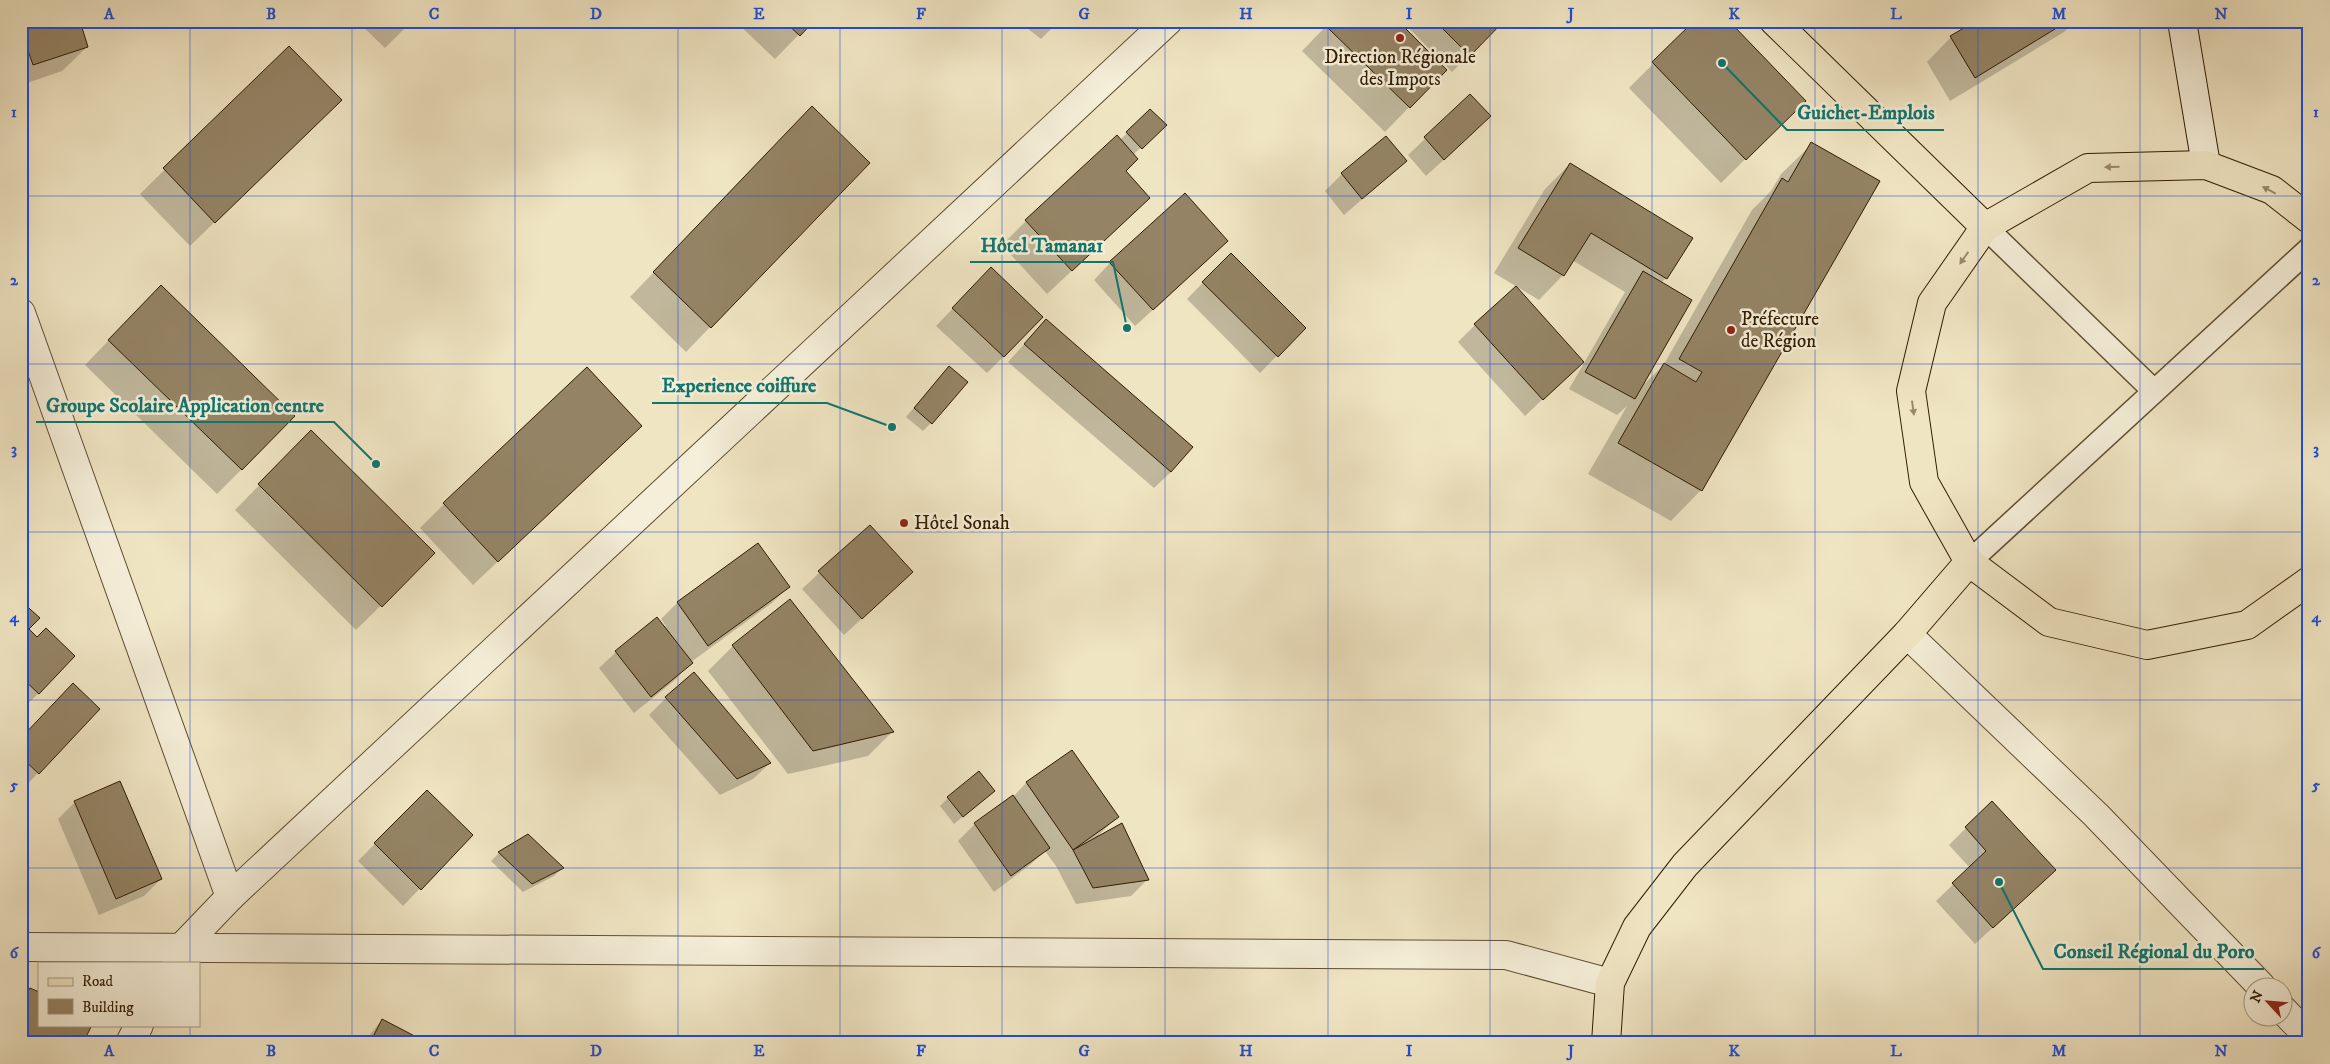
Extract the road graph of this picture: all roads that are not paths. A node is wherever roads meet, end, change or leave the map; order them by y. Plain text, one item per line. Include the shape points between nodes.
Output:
1 (1168, 21) edge
2 (1774, 21) edge
3 (2182, 21) edge
4 (2206, 165) junction
5 (2309, 219) edge
6 (1985, 228) junction
7 (2309, 248) edge
8 (21, 313) edge
9 (2154, 391) junction
10 (1969, 562) junction
11 (2309, 581) edge
12 (1907, 634) junction
13 (230, 897) junction
14 (21, 947) edge
15 (177, 955) edge
16 (2251, 976) edge
17 (1610, 983) junction
18 (2292, 1019) edge
19 (138, 1026) edge
20 (2309, 1037) edge
21 (130, 1043) edge
22 (1606, 1043) edge

1 - 13 street
2 - 6 main road
3 - 4 street
5 -> 4 main road via 2272,190
4 -> 6 main road via 2088,168
6 - 9 lane
6 -> 10 main road via 1932,303 1911,391 1924,482
7 - 9 lane
8 - 13 street
9 - 10 lane
10 - 11 main road via 2049,622 2147,645 2246,625
10 - 12 main road
12 - 16 street via 2096,815
12 - 17 main road via 1686,865 1637,927
13 - 15 street
14 - 15 street
15 - 17 street via 1506,955
17 - 22 main road
18 - 20 street
19 - 21 street

